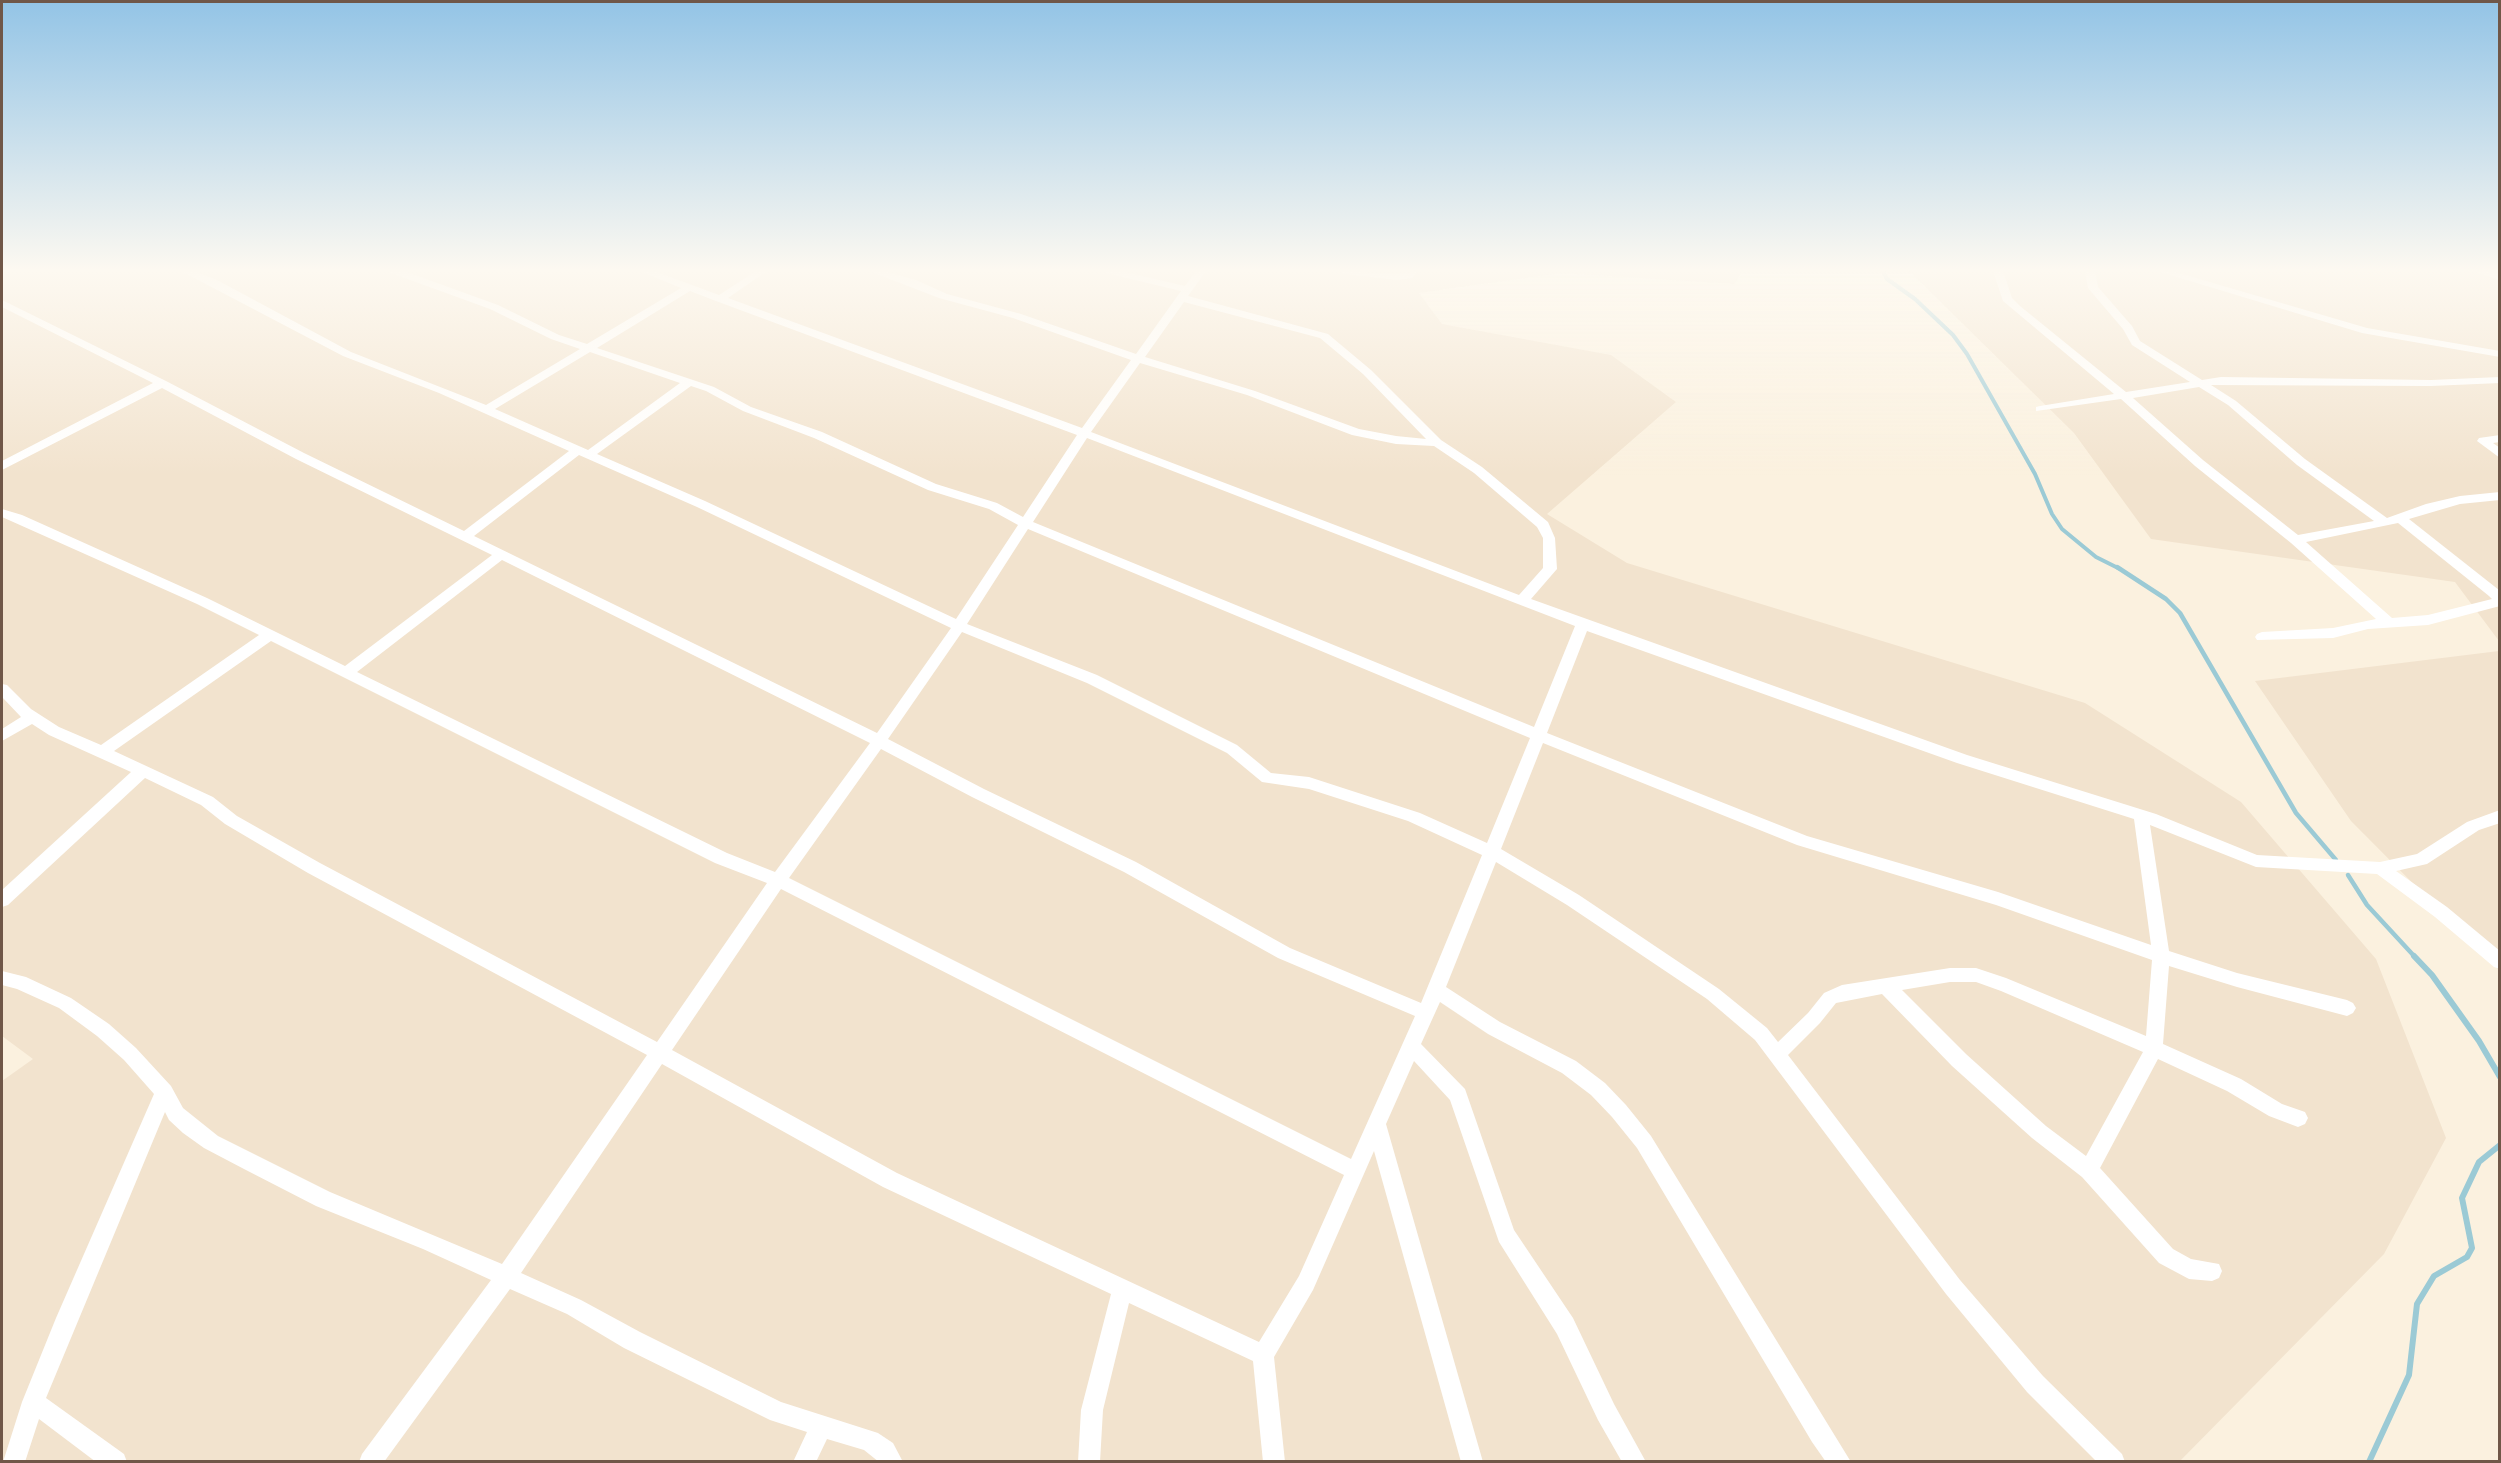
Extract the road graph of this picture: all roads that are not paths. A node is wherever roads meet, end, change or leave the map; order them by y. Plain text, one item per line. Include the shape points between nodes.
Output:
1 (75, 339) edge
2 (320, 339) edge
3 (564, 339) edge
4 (604, 339) edge
5 (829, 339) edge
6 (1085, 339) edge
7 (1153, 339) edge
8 (1328, 339) edge
9 (2054, 339) edge
10 (2133, 339) edge
11 (2412, 339) edge
12 (590, 348) junction
13 (2499, 354) edge
14 (1140, 358) junction
15 (2499, 380) edge
16 (689, 382) junction
17 (2200, 382) junction
18 (162, 383) junction
19 (2124, 396) junction
20 (2040, 409) dead end
21 (486, 410) junction
22 (1084, 433) junction
23 (2499, 438) edge
24 (1437, 443) junction
25 (581, 454) junction
26 (2499, 454) edge
27 (2, 466) edge
28 (2499, 496) edge
29 (2, 513) edge
30 (2401, 519) junction
31 (1025, 523) junction
32 (2385, 523) junction
33 (464, 537) junction
34 (2296, 540) junction
35 (501, 555) junction
36 (1523, 599) junction
37 (2387, 621) junction
38 (1583, 624) junction
39 (959, 626) junction
40 (270, 635) junction
41 (2262, 637) dead end
42 (347, 672) junction
43 (2, 689) edge
44 (33, 717) junction
45 (1538, 735) junction
46 (2, 736) edge
47 (880, 740) junction
48 (102, 752) junction
49 (143, 770) junction
50 (2141, 815) junction
51 (2499, 816) edge
52 (1492, 852) junction
53 (2380, 868) junction
54 (778, 880) junction
55 (2, 900) edge
56 (2161, 956) junction
57 (2499, 962) edge
58 (2, 978) edge
59 (1885, 985) junction
60 (1436, 990) junction
61 (2347, 1008) dead end
62 (1424, 1012) junction
63 (1410, 1045) junction
64 (2154, 1048) junction
65 (660, 1053) junction
66 (1777, 1054) junction
67 (164, 1092) junction
68 (2298, 1118) dead end
69 (1376, 1123) junction
70 (2088, 1170) junction
71 (1356, 1171) junction
72 (2212, 1271) dead end
73 (506, 1277) junction
74 (1122, 1290) junction
75 (1263, 1355) junction
76 (33, 1402) junction
77 (822, 1425) junction
78 (14, 1461) edge
79 (116, 1461) edge
80 (370, 1461) edge
81 (804, 1461) edge
82 (892, 1461) edge
83 (1089, 1461) edge
84 (1274, 1461) edge
85 (1472, 1461) edge
86 (1635, 1461) edge
87 (1840, 1461) edge
88 (2114, 1461) edge

1 - 18 street
2 - 21 street
3 - 12 street
4 - 12 street
5 - 22 street
6 - 14 street
7 - 14 street
8 - 24 street via 1367,372
9 - 19 street
10 - 17 street
11 - 13 street
12 - 16 street
12 - 21 street
14 - 22 street
14 - 24 street via 1356,432
15 - 17 street
16 - 25 street
16 - 31 street via 932,487 993,506
17 - 19 street
17 - 32 street
18 - 27 street
18 - 33 street
19 - 20 street
19 - 34 street via 2199,463
21 - 25 street
22 - 31 street
22 - 36 street
23 - 26 street via 2483,441
24 - 36 street via 1478,470 1547,531 1549,572
25 - 33 street
25 - 39 street via 748,526
28 - 30 street via 2430,507
29 - 40 street
30 - 32 street
30 - 37 street via 2499,599 2446,617
31 - 39 street
31 - 45 street
32 - 34 street
33 - 35 street
34 - 37 street
35 - 42 street
35 - 47 street
36 - 38 street
37 - 41 street via 2333,633
38 - 45 street
38 - 50 street via 1946,754
39 - 47 street
39 - 52 street via 1092,679 1232,749 1267,778 1309,783 1363,800 1414,817
40 - 42 street
40 - 48 street
42 - 54 street via 721,858
43 - 44 street
44 - 46 street
44 - 48 street
45 - 52 street
45 - 56 street via 1803,841 1988,895
47 - 54 street
47 - 62 street via 1166,885 1284,953
48 - 49 street
49 - 55 street
49 - 65 street via 207,801 231,820 314,868
50 - 53 street via 2256,861
50 - 56 street
51 - 53 street via 2473,826 2421,859
52 - 60 street
52 - 66 street via 1599,917 1713,994 1738,1013
53 - 57 street via 2441,912
54 - 65 street
54 - 71 street
56 - 61 street
56 - 64 street
58 - 67 street via 65,1003 130,1054
59 - 64 street via 1950,975 1988,977
59 - 66 street via 1830,998
59 - 70 street via 2039,1132
60 - 62 street
60 - 87 street via 1494,1028 1569,1067 1619,1111 1644,1142
62 - 63 street
63 - 69 street
63 - 86 street via 1458,1095 1506,1235 1565,1326 1606,1412
64 - 68 street
64 - 70 street
65 - 73 street
65 - 74 street via 890,1180
66 - 88 street via 1953,1287 2034,1384
67 - 73 street via 176,1114 211,1142 323,1199
67 - 76 street
69 - 71 street
69 - 85 street
70 - 72 street via 2166,1256 2189,1269
71 - 75 street via 1306,1283
73 - 77 street via 574,1307 632,1341 778,1412
73 - 80 street
74 - 75 street
74 - 83 street via 1092,1410
75 - 84 street
76 - 78 street
76 - 79 street
77 - 81 street
77 - 82 street via 870,1441

